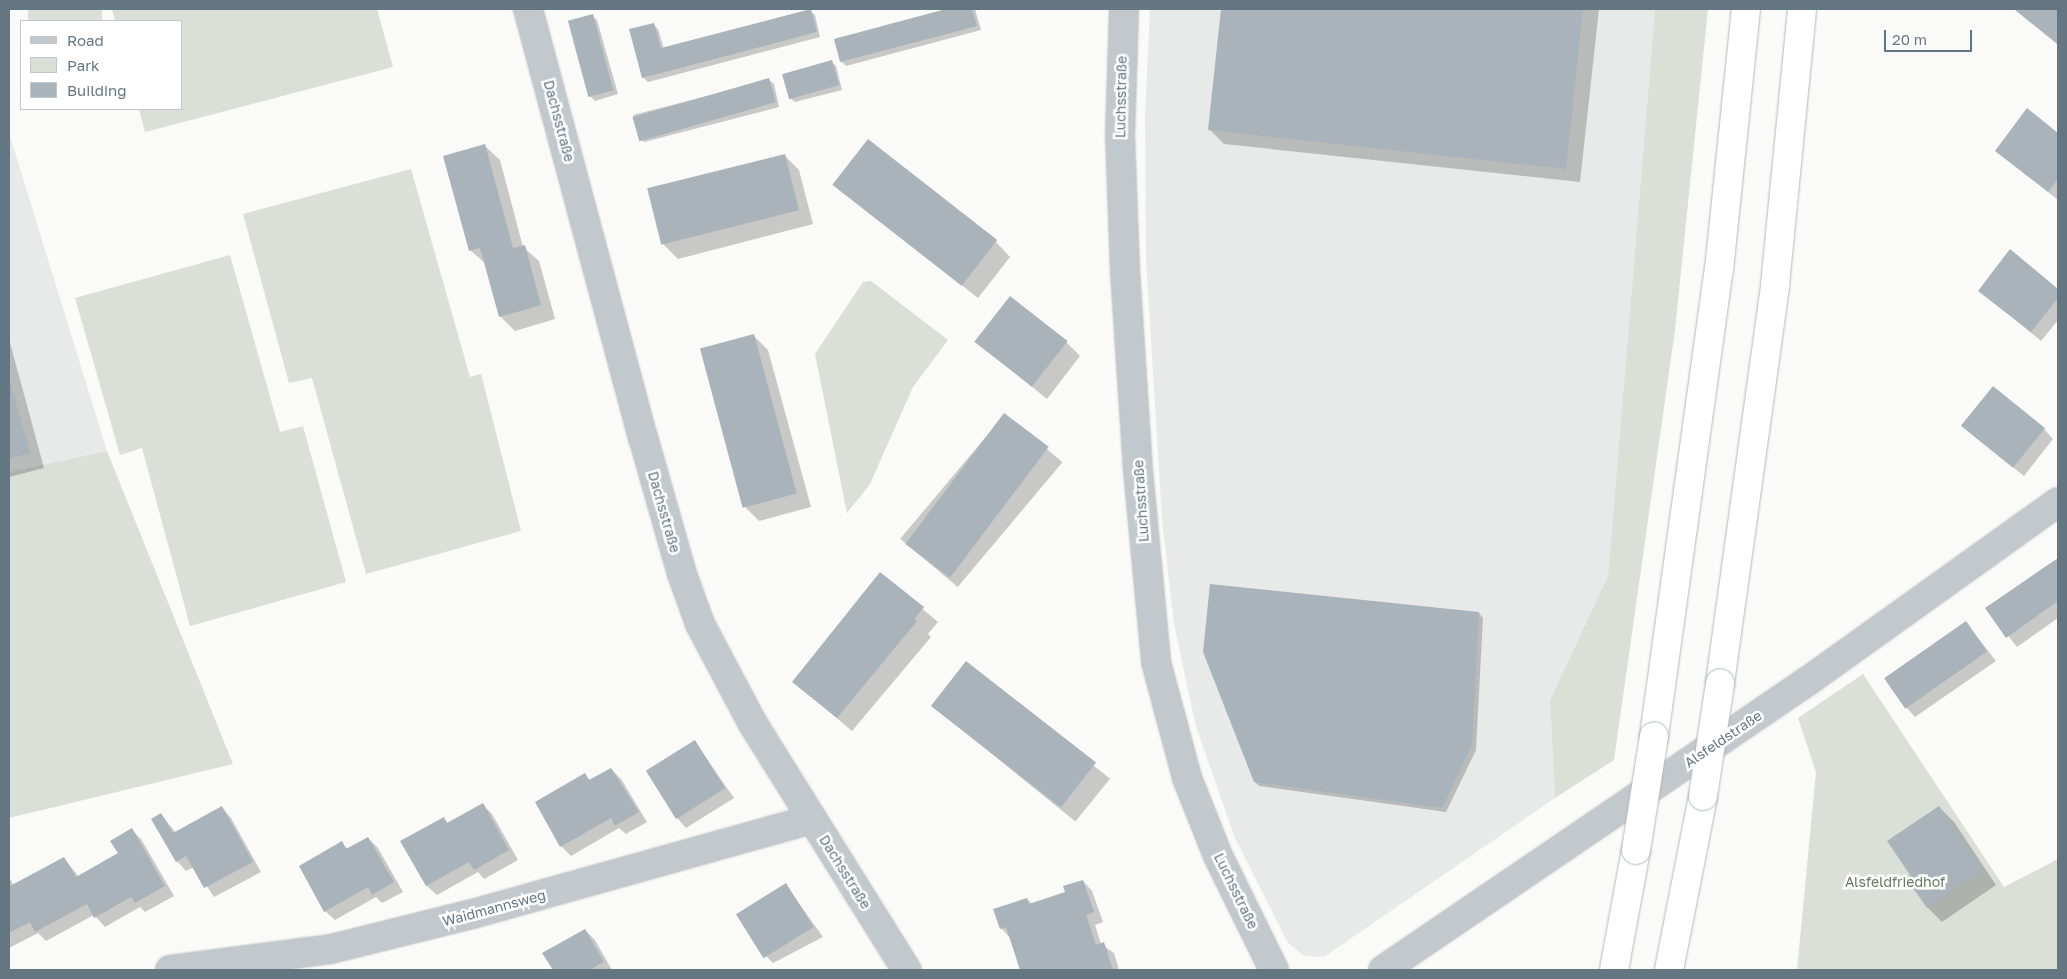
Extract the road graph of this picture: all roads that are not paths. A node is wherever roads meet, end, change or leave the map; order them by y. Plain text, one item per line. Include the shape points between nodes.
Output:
1 (528, 9) edge
2 (1124, 9) edge
3 (1746, 9) edge
4 (1802, 9) edge
5 (2058, 502) edge
6 (812, 819) junction
7 (170, 970) edge
8 (907, 970) edge
9 (1274, 970) edge
10 (1383, 970) edge
11 (1614, 970) edge
12 (1669, 970) edge

1 - 6 street, Dachsstraße via 682,574 700,624 724,674
2 - 9 street, Luchsstraße via 1120,134 1125,270 1138,470 1156,662 1187,778 1218,856
3 - 11 highway, bridge via 1719,270 1654,736
4 - 12 highway, bridge via 1775,285 1720,683 1703,796
5 - 10 street, Alsfeldstraße via 1808,681
6 - 7 street, Waidmannsweg via 485,911 331,949
6 - 8 street, Dachsstraße

